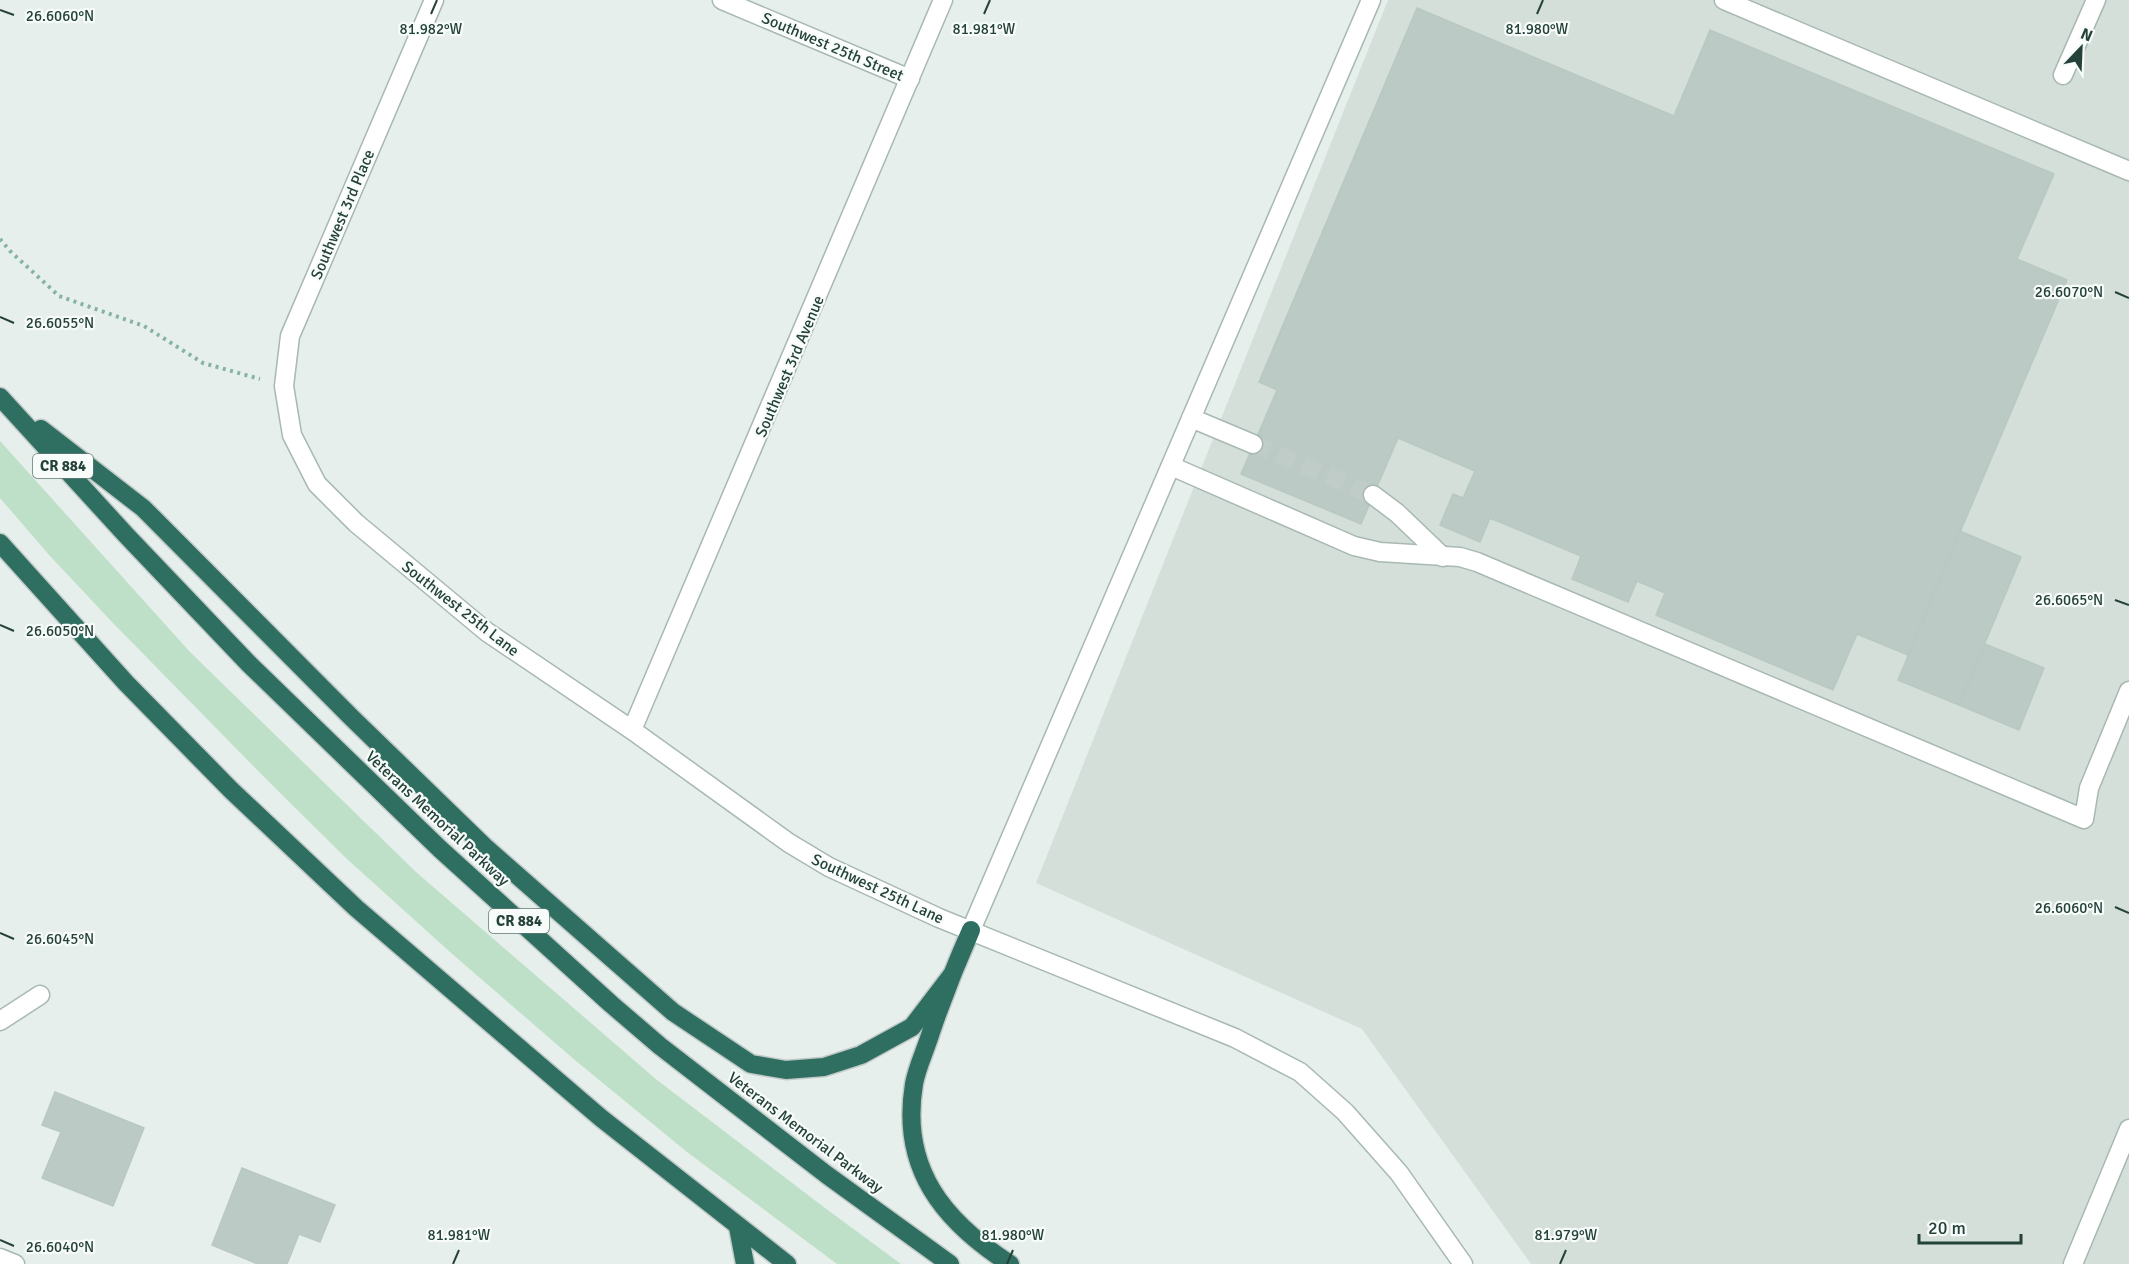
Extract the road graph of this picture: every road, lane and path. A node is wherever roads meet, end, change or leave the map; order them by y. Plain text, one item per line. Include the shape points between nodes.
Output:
1 (434, 0) edge
2 (722, 0) edge
3 (943, 0) edge
4 (1371, 0) edge
5 (1724, 0) edge
6 (2096, 0) edge
7 (2063, 75) dead end
8 (910, 79) junction
9 (2129, 171) edge
10 (0, 238) edge
11 (284, 386) junction
12 (0, 396) edge
13 (1191, 418) junction
14 (292, 435) joint
15 (1253, 444) tunnel mouth
16 (1171, 466) junction
17 (1373, 495) tunnel mouth
18 (0, 543) edge
19 (1443, 557) junction
20 (2129, 691) edge
21 (632, 730) junction
22 (971, 930) junction
23 (951, 976) junction
24 (40, 995) dead end
25 (0, 1021) edge
26 (2129, 1129) edge
27 (738, 1227) junction
28 (0, 1258) edge
29 (15, 1264) edge
30 (745, 1264) edge
31 (788, 1264) edge
32 (950, 1264) edge
33 (1010, 1264) edge
34 (1463, 1264) edge
35 (2073, 1264) edge

1 - 11 street, Southwest 3rd Place via 290,336
2 - 8 street, Southwest 25th Street
3 - 8 street, Southwest 3rd Avenue
4 - 13 street
5 - 9 street
6 - 7 street
8 - 21 street, Southwest 3rd Avenue
10 - 11 path via 59,296 144,326 203,363
11 - 14 street, Southwest 3rd Place
12 - 23 highway via 143,508 484,847 673,1012 751,1064 786,1070 824,1067 861,1055 912,1027
12 - 32 highway, Veterans Memorial Parkway / CR 884 via 249,664 440,849 660,1046
13 - 15 street
13 - 16 street
14 - 21 street, Southwest 25th Lane via 317,484 356,523 488,633
16 - 19 street via 1354,546
16 - 22 street
17 - 19 street
18 - 27 highway via 126,683 231,790 356,908 601,1118
19 - 20 street via 1477,562 2084,819 2089,788
21 - 22 street, Southwest 25th Lane via 789,843 829,867
22 - 23 highway
22 - 34 street, Southwest 25th Lane via 1235,1038 1300,1072 1346,1112 1399,1173
23 - 33 highway via 914,1082 914,1148 938,1202 990,1251
24 - 25 street
26 - 35 street
27 - 30 highway
27 - 31 highway
28 - 29 street

